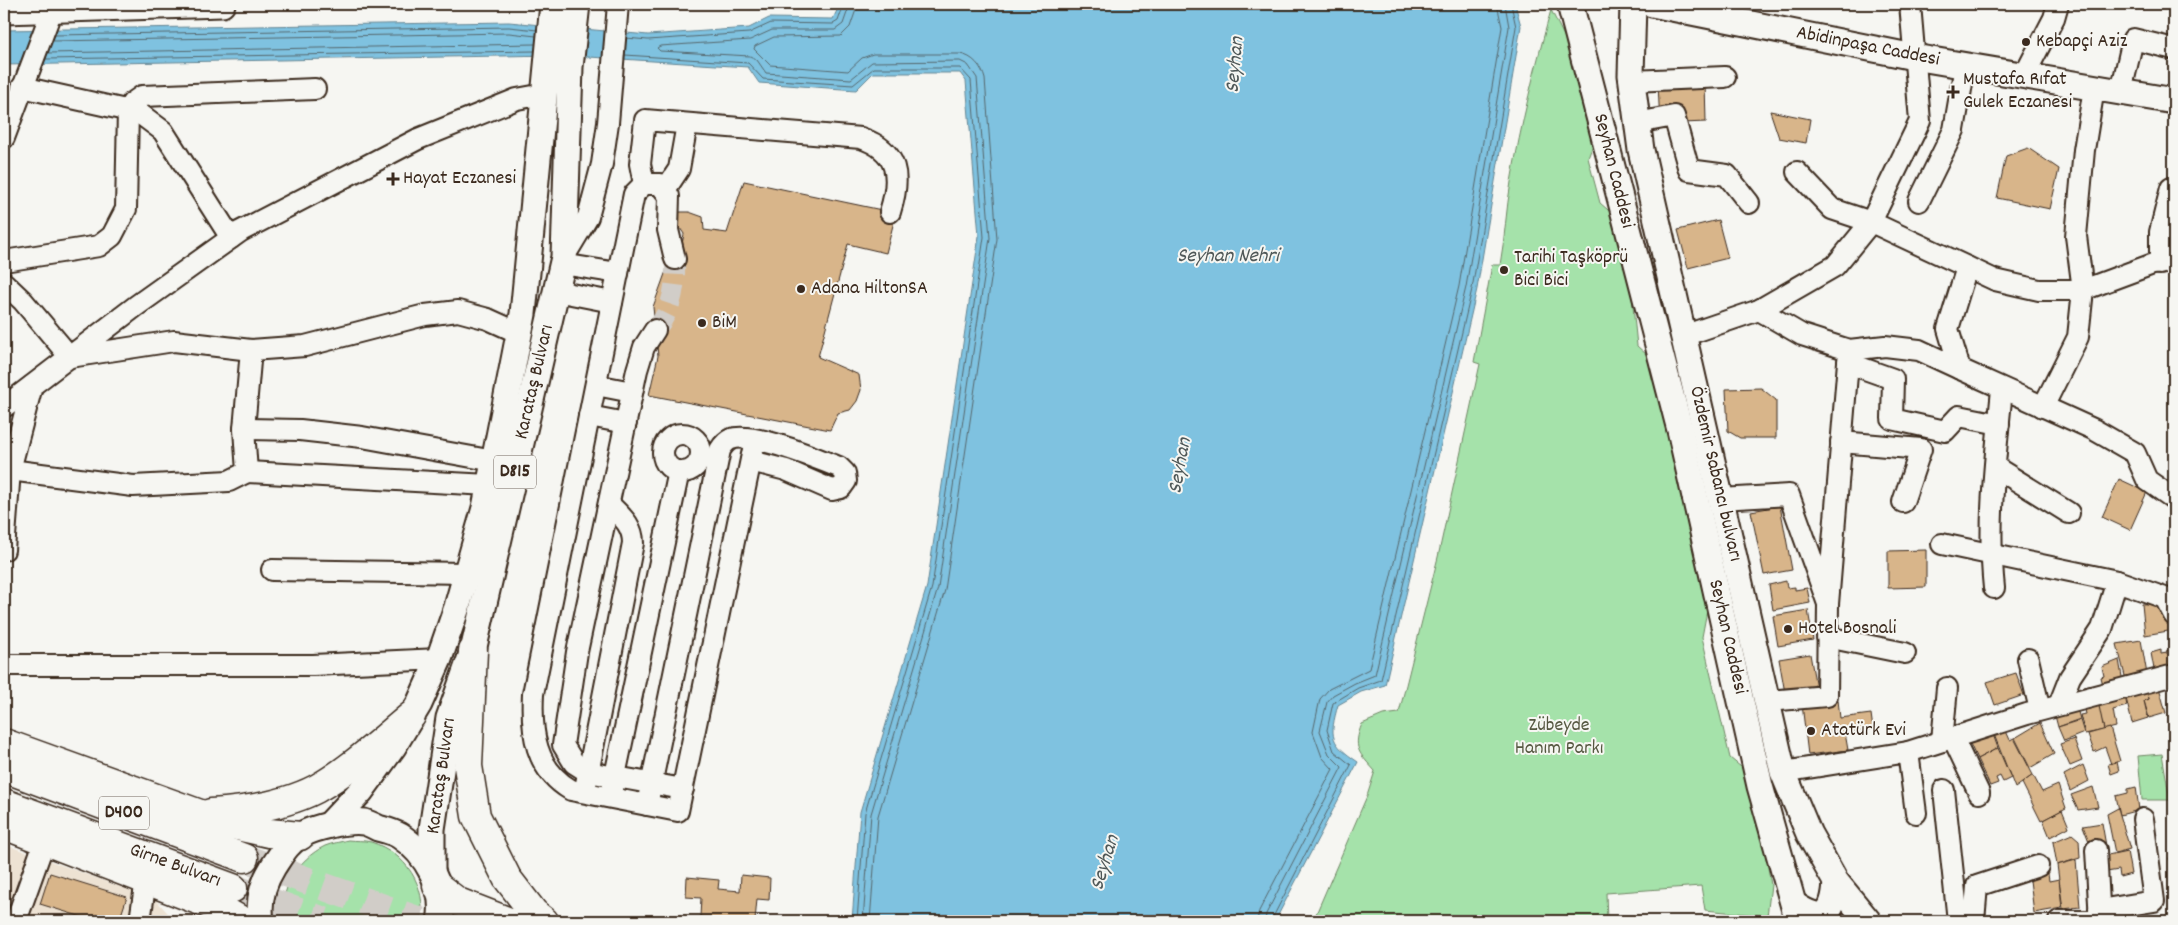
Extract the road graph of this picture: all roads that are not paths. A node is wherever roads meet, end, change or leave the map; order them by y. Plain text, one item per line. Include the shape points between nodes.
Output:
1 (222, 4) edge
2 (577, 4) edge
3 (1570, 4) edge
4 (1633, 4) edge
5 (1652, 4) edge
6 (1910, 4) edge
7 (2058, 4) edge
8 (173, 5) edge
9 (117, 6) edge
10 (553, 7) edge
11 (9, 8) edge
12 (618, 8) edge
13 (59, 11) edge
14 (2174, 49) edge
15 (1914, 57) junction
16 (1966, 66) junction
17 (559, 67) junction
18 (2024, 76) junction
19 (1725, 77) dead end
20 (1632, 81) junction
21 (23, 85) junction
22 (2094, 88) junction
23 (315, 89) dead end
24 (2121, 92) junction
25 (544, 94) junction
26 (2174, 101) edge
27 (128, 110) junction
28 (1637, 123) junction
29 (687, 124) junction
30 (4, 138) edge
31 (1797, 172) dead end
32 (644, 184) junction
33 (2171, 188) dead end
34 (665, 190) junction
35 (1919, 201) dead end
36 (1749, 203) dead end
37 (890, 212) dead end
38 (1871, 222) junction
39 (231, 238) junction
40 (675, 259) tunnel mouth
41 (563, 260) junction
42 (4, 261) edge
43 (2167, 262) edge
44 (1968, 267) junction
45 (618, 273) junction
46 (4, 283) edge
47 (2083, 290) junction
48 (556, 291) junction
49 (612, 302) junction
50 (1759, 310) junction
51 (656, 330) tunnel mouth
52 (519, 333) junction
53 (1683, 336) junction
54 (251, 350) junction
55 (70, 357) junction
56 (1848, 357) junction
57 (1960, 369) junction
58 (596, 385) junction
59 (32, 386) junction
60 (2002, 389) junction
61 (632, 392) junction
62 (4, 407) edge
63 (2043, 407) junction
64 (590, 416) junction
65 (626, 423) junction
66 (1999, 424) junction
67 (244, 429) junction
68 (755, 440) junction
69 (1841, 442) junction
70 (494, 461) junction
71 (752, 461) junction
72 (1995, 467) junction
73 (10, 470) junction
74 (679, 471) dead end
75 (248, 472) junction
76 (489, 485) junction
77 (1720, 499) junction
78 (2174, 499) edge
79 (1903, 502) dead end
80 (609, 504) junction
81 (2069, 513) dead end
82 (1942, 544) dead end
83 (4, 550) edge
84 (1990, 555) junction
85 (272, 570) dead end
86 (466, 573) junction
87 (2116, 581) junction
88 (1994, 588) dead end
89 (2171, 600) edge
90 (1828, 604) junction
91 (1827, 637) junction
92 (473, 651) junction
93 (1905, 653) dead end
94 (439, 659) junction
95 (2028, 659) dead end
96 (4, 665) edge
97 (2174, 676) edge
98 (1947, 688) dead end
99 (1768, 701) junction
100 (2050, 708) junction
101 (411, 716) junction
102 (1948, 739) junction
103 (4, 743) edge
104 (1908, 752) junction
105 (4, 768) edge
106 (588, 772) junction
107 (1783, 772) junction
108 (615, 776) junction
109 (652, 783) junction
110 (683, 789) junction
111 (1944, 790) dead end
112 (584, 794) junction
113 (1979, 794) dead end
114 (610, 799) junction
115 (4, 803) edge
116 (647, 806) junction
117 (1916, 813) dead end
118 (198, 814) junction
119 (2143, 820) dead end
120 (4, 825) edge
121 (329, 825) junction
122 (300, 836) junction
123 (45, 840) junction
124 (2096, 850) dead end
125 (244, 858) tunnel mouth
126 (2038, 866) dead end
127 (146, 879) junction
128 (435, 879) junction
129 (1836, 882) junction
130 (233, 888) tunnel mouth
131 (1796, 913) edge
132 (2097, 917) edge
133 (16, 921) edge
134 (140, 921) edge
135 (194, 921) edge
136 (242, 921) edge
137 (261, 921) edge
138 (440, 921) edge
139 (507, 921) edge
140 (544, 921) edge
141 (1868, 921) edge
142 (1958, 921) edge
143 (1974, 921) edge
144 (2059, 921) edge

1 - 8 main road
2 - 17 main road, Karataş Bulvarı / D815
3 - 131 main road, Seyhan Caddesi via 1680,430 1760,786
4 - 20 main road, Özdemir Sabancı bulvarı
5 - 15 main road, Abidinpaşa Caddesi
6 - 15 street
7 - 18 street
8 - 9 main road
9 - 13 main road
10 - 17 main road, Karataş Bulvarı / D815
11 - 13 main road
12 - 41 street via 608,123 599,173 588,218
13 - 21 street
14 - 24 street via 2133,39
15 - 16 main road, Abidinpaşa Caddesi
15 - 38 street via 1920,121
16 - 18 main road, Abidinpaşa Caddesi
16 - 35 street via 1954,130
17 - 25 main road, Karataş Bulvarı / D815
17 - 41 main road, Karataş Bulvarı / D815
18 - 22 main road, Abidinpaşa Caddesi
19 - 20 street
20 - 28 main road, Özdemir Sabancı bulvarı
21 - 27 street
21 - 30 street
22 - 24 main road, Abidinpaşa Caddesi
22 - 47 street via 2076,236
23 - 27 street via 142,96
24 - 26 main road, Abidinpaşa Caddesi
25 - 39 street via 517,99 418,139
25 - 52 main road, Karataş Bulvarı / D815
27 - 39 street via 139,113 163,131
27 - 42 street via 126,209 112,236 99,246
28 - 36 street via 1674,116 1689,170 1727,175
28 - 53 main road, Özdemir Sabancı bulvarı
29 - 32 street via 645,120 640,164
29 - 34 street via 679,169
29 - 37 street via 871,141 886,152 894,166 896,194
31 - 38 street via 1832,209
32 - 34 street via 660,184
32 - 45 street via 634,194
33 - 43 street via 2160,232
34 - 40 street via 671,202 668,230
38 - 44 street
38 - 50 street via 1835,266
39 - 55 street
41 - 45 street
41 - 48 main road, Karataş Bulvarı / D815
43 - 47 street
44 - 47 street via 1995,280 2039,290
44 - 57 street via 1948,329
45 - 49 street
46 - 55 street
47 - 63 street via 2078,337
48 - 49 street
48 - 92 main road, Karataş Bulvarı / D815
49 - 58 street
50 - 53 street
50 - 56 street
51 - 61 street via 644,347
52 - 54 street via 488,319 458,311 305,346
52 - 70 main road, Karataş Bulvarı / D815
53 - 77 main road, Özdemir Sabancı bulvarı
54 - 55 street via 174,341
54 - 67 street
55 - 59 street
56 - 57 street via 1885,346 1919,350
56 - 66 street via 1893,379 1892,419 1945,430 1959,416
56 - 69 street
57 - 60 street
58 - 61 street
58 - 64 street
59 - 62 street
59 - 73 street
60 - 63 street
60 - 66 street
61 - 65 street
63 - 78 street via 2093,429 2135,453 2147,480
64 - 65 street
64 - 112 street via 532,710 536,743 544,767 563,786
65 - 80 street
66 - 72 street
67 - 70 street via 300,430 362,437
67 - 75 street
68 - 71 street
68 - 71 street via 796,449 840,468 846,481 841,488 832,490 786,470
68 - 109 street via 734,438 723,444 720,450
69 - 79 street via 1921,449
69 - 90 street
70 - 76 main road, Karataş Bulvarı / D815
71 - 110 street
72 - 81 street
72 - 84 street
73 - 75 street via 133,486 229,481
73 - 83 street
74 - 108 street
75 - 76 street
76 - 86 main road, Karataş Bulvarı / D815
77 - 90 street via 1788,495
77 - 99 main road, Özdemir Sabancı bulvarı
80 - 106 street via 627,521 633,544
80 - 106 street via 563,730 565,751 574,763
82 - 84 street
84 - 87 street
84 - 88 street
85 - 86 street
86 - 94 main road, Karataş Bulvarı / D815
87 - 89 street
87 - 100 street via 2102,629
90 - 91 street
91 - 93 street
91 - 99 street via 1827,696
92 - 128 main road, Karataş Bulvarı / D815 via 449,718 432,829
92 - 140 highway via 468,766 476,816 507,878
94 - 96 street via 313,665
94 - 101 main road, Karataş Bulvarı / D815
95 - 100 street
97 - 100 street
98 - 102 street
99 - 107 main road, Özdemir Sabancı bulvarı
100 - 102 street
101 - 118 highway via 315,789 280,802 231,812
101 - 121 main road, Karataş Bulvarı / D815 via 361,791
102 - 104 street
102 - 113 street
103 - 118 highway
104 - 107 street
104 - 117 street
105 - 125 highway, Girne Bulvarı / D400
106 - 108 street
106 - 112 street
107 - 129 main road, Özdemir Sabancı bulvarı via 1810,834
108 - 109 street
108 - 114 street
109 - 110 street
109 - 116 street
110 - 116 street via 678,811
111 - 142 street
112 - 114 street
114 - 116 street
115 - 130 highway, Girne Bulvarı / D400
118 - 122 highway via 228,824
119 - 132 street via 2154,901
120 - 123 highway
121 - 122 main road
121 - 128 main road via 364,822 399,836 421,856
122 - 137 main road via 284,850 265,880 259,912
123 - 127 highway
123 - 133 street
124 - 132 street
126 - 143 street via 1977,886
127 - 134 street
127 - 135 highway via 172,898
127 - 136 highway via 221,909
128 - 138 main road, Karataş Bulvarı
128 - 139 highway via 458,902
129 - 131 main road via 1830,915 1818,921
129 - 141 main road, Özdemir Sabancı bulvarı
132 - 144 street

